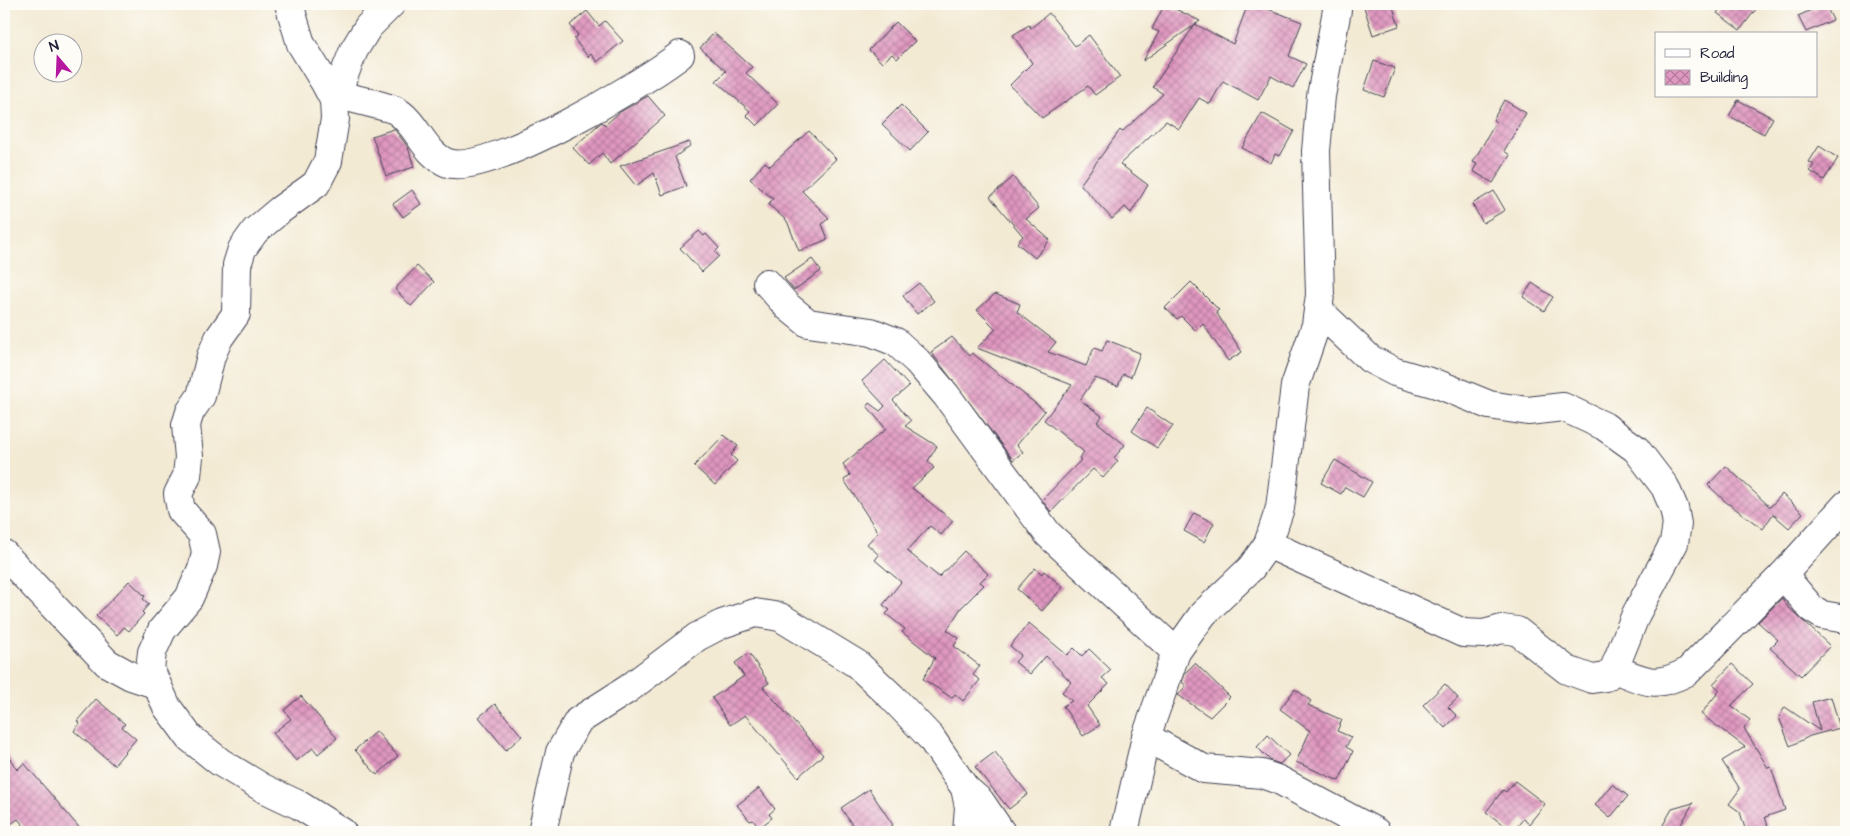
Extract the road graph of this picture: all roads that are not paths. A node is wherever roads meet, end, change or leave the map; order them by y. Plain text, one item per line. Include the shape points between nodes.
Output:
1 (289, 4) edge
2 (391, 4) edge
3 (1336, 10) dead end
4 (680, 55) dead end
5 (335, 97) junction
6 (767, 283) dead end
7 (1318, 310) junction
8 (1846, 506) edge
9 (1268, 544) junction
10 (4, 554) edge
11 (1783, 575) junction
12 (1846, 619) edge
13 (1176, 652) junction
14 (1614, 669) junction
15 (155, 684) junction
16 (1146, 737) junction
17 (964, 788) junction
18 (342, 832) edge
19 (542, 832) edge
20 (966, 832) edge
21 (1001, 832) edge
22 (1124, 832) edge
23 (1376, 832) edge

1 - 5 street via 301,44
2 - 5 street via 368,27 354,50
3 - 7 street via 1321,96 1316,151
4 - 5 street via 657,73 553,132 496,157 457,164 450,164 434,154 395,110
5 - 15 street via 335,119 323,173 306,193 255,231 242,249 237,265 236,314 210,356 202,396 190,412 186,425 189,457 178,503 202,534 206,552 189,598 162,630 152,652 150,669
6 - 13 street via 808,323 871,332 896,342 917,361 946,396 1048,534
7 - 9 street via 1295,386 1280,508
7 - 14 street via 1370,359 1395,372 1440,385 1489,405 1528,411 1564,407 1604,426 1636,449 1665,487 1677,524 1674,543 1636,614
8 - 11 street
9 - 13 street via 1251,568 1203,614
9 - 14 street via 1463,632 1517,631 1568,670 1592,679 1606,677
10 - 15 street via 107,663
11 - 12 street via 1811,608 1822,615
11 - 14 street via 1687,672 1654,684
13 - 16 street
15 - 18 street via 167,707 197,744 220,762
16 - 22 street
16 - 23 street via 1204,769 1262,774 1279,780
17 - 19 street via 931,738 857,664 780,617 755,613 697,637 628,689 578,721 560,752
17 - 20 street via 969,807
17 - 21 street via 980,801

